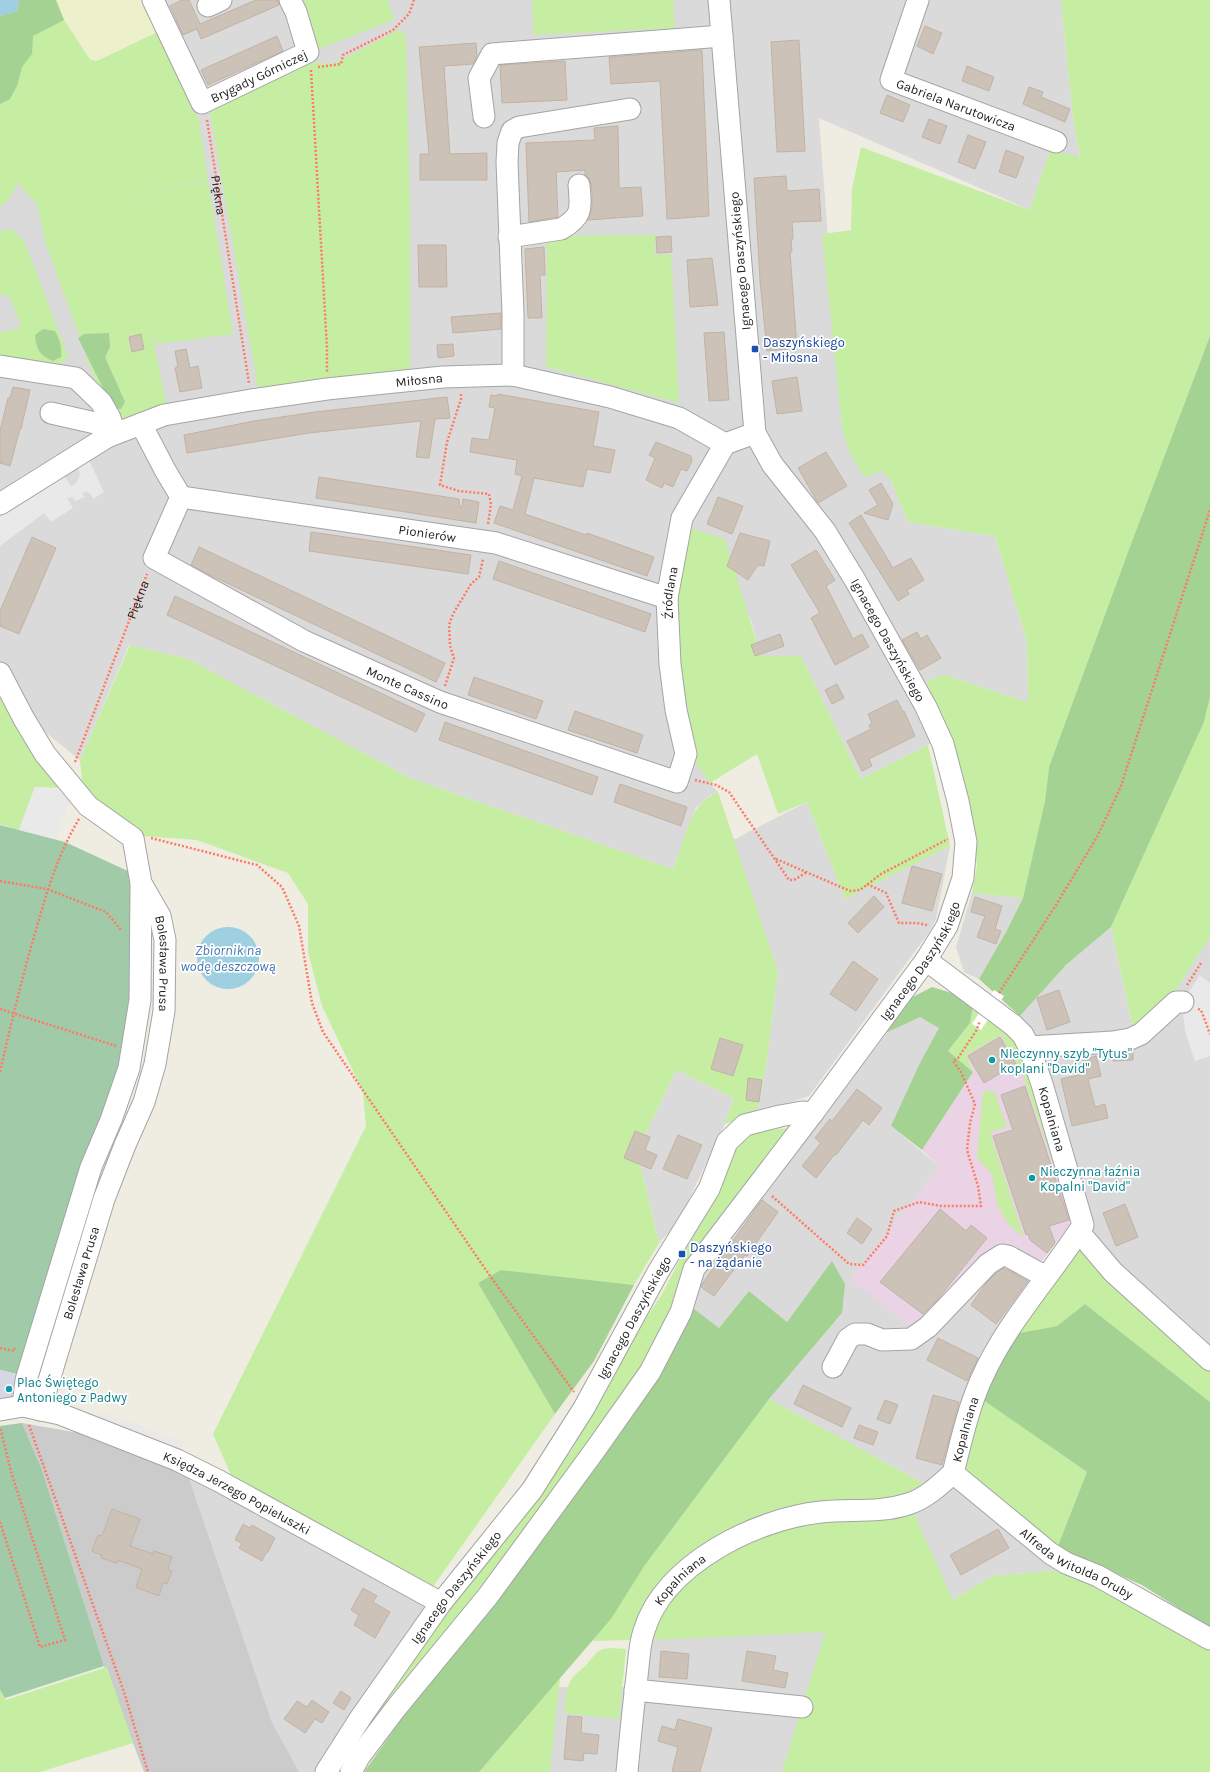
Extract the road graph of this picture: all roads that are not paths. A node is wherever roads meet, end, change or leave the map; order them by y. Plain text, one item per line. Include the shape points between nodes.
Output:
1 (153, 0) edge
2 (290, 0) edge
3 (719, 0) edge
4 (918, 0) edge
5 (722, 36) junction
6 (630, 109) dead end
7 (484, 117) dead end
8 (1056, 142) dead end
9 (579, 185) dead end
10 (509, 237) junction
11 (0, 366) edge
12 (513, 375) junction
13 (51, 413) dead end
14 (141, 424) junction
15 (110, 432) junction
16 (755, 433) junction
17 (725, 444) junction
18 (181, 497) junction
19 (0, 504) edge
20 (667, 598) junction
21 (0, 673) edge
22 (678, 779) joint
23 (141, 883) junction
24 (926, 960) junction
25 (1180, 1002) road end
26 (1029, 1047) junction
27 (813, 1113) junction
28 (1079, 1232) junction
29 (1046, 1277) junction
30 (1210, 1360) edge
31 (833, 1367) dead end
32 (31, 1408) junction
33 (0, 1410) edge
34 (953, 1473) junction
35 (441, 1603) junction
36 (1210, 1639) edge
37 (635, 1690) junction
38 (802, 1707) dead end
39 (326, 1772) edge
40 (351, 1772) edge
41 (627, 1772) edge

1 - 2 street, Brygady Górniczej via 202,103 308,52
3 - 5 street, Ignacego Daszyńskiego
4 - 8 street, Gabriela Narutowicza via 891,80
5 - 7 street via 492,54 479,78
5 - 16 street, Ignacego Daszyńskiego
6 - 10 street via 519,126 512,131 508,143 507,162
9 - 10 street via 581,205 577,217 568,224 561,229
10 - 12 street
11 - 15 street via 76,378 101,402 110,418
12 - 14 street, Miłosna via 458,376 327,389 164,415
12 - 17 street, Miłosna via 610,397 679,418
13 - 15 street
14 - 15 street, Miłosna
14 - 18 street
15 - 19 street
16 - 17 street
16 - 24 street, Ignacego Daszyńskiego via 772,464 825,531 851,574 926,707 943,744 966,842 963,878 945,929
17 - 20 street, Źródlana via 682,518
18 - 20 street, Pionierów via 496,543
18 - 22 street, Monte Cassino via 154,558 304,641 440,702
20 - 22 street, Źródlana via 670,664 676,710 686,754
21 - 23 street, Bolesława Prusa via 45,754 88,806 133,838
23 - 32 street via 140,1000 129,1068 92,1166 26,1380
23 - 32 street, Bolesława Prusa via 160,916 165,940 164,1011 155,1064 144,1102 104,1199
24 - 26 street, Kopalniana via 1013,1025 1023,1035
24 - 27 street, Ignacego Daszyńskiego
25 - 26 street via 1141,1034 1130,1039
26 - 28 street, Kopalniana via 1083,1225
27 - 35 street, Ignacego Daszyńskiego via 802,1112 745,1125 727,1142 709,1189 658,1272 584,1408 532,1490
27 - 40 street via 694,1269 681,1312 650,1372 488,1596 396,1708 359,1757
28 - 29 street, Kopalniana
28 - 30 street via 1113,1272
29 - 31 street via 1002,1255 988,1264 948,1307 912,1339 882,1340 867,1334 855,1334 848,1339
29 - 34 street, Kopalniana via 1012,1326 981,1379
32 - 33 street
32 - 35 street, Księdza Jerzego Popiełuszki via 60,1414 154,1450 219,1480
34 - 36 street, Alfreda Witolda Oruby via 1050,1553 1066,1563 1098,1576
34 - 37 street, Kopalniana via 910,1504 877,1510 820,1512 772,1522 743,1534 694,1565 674,1581 661,1597 648,1621 640,1650
35 - 39 street, Ignacego Daszyńskiego via 361,1717
37 - 38 street
37 - 41 street, Kopalniana

